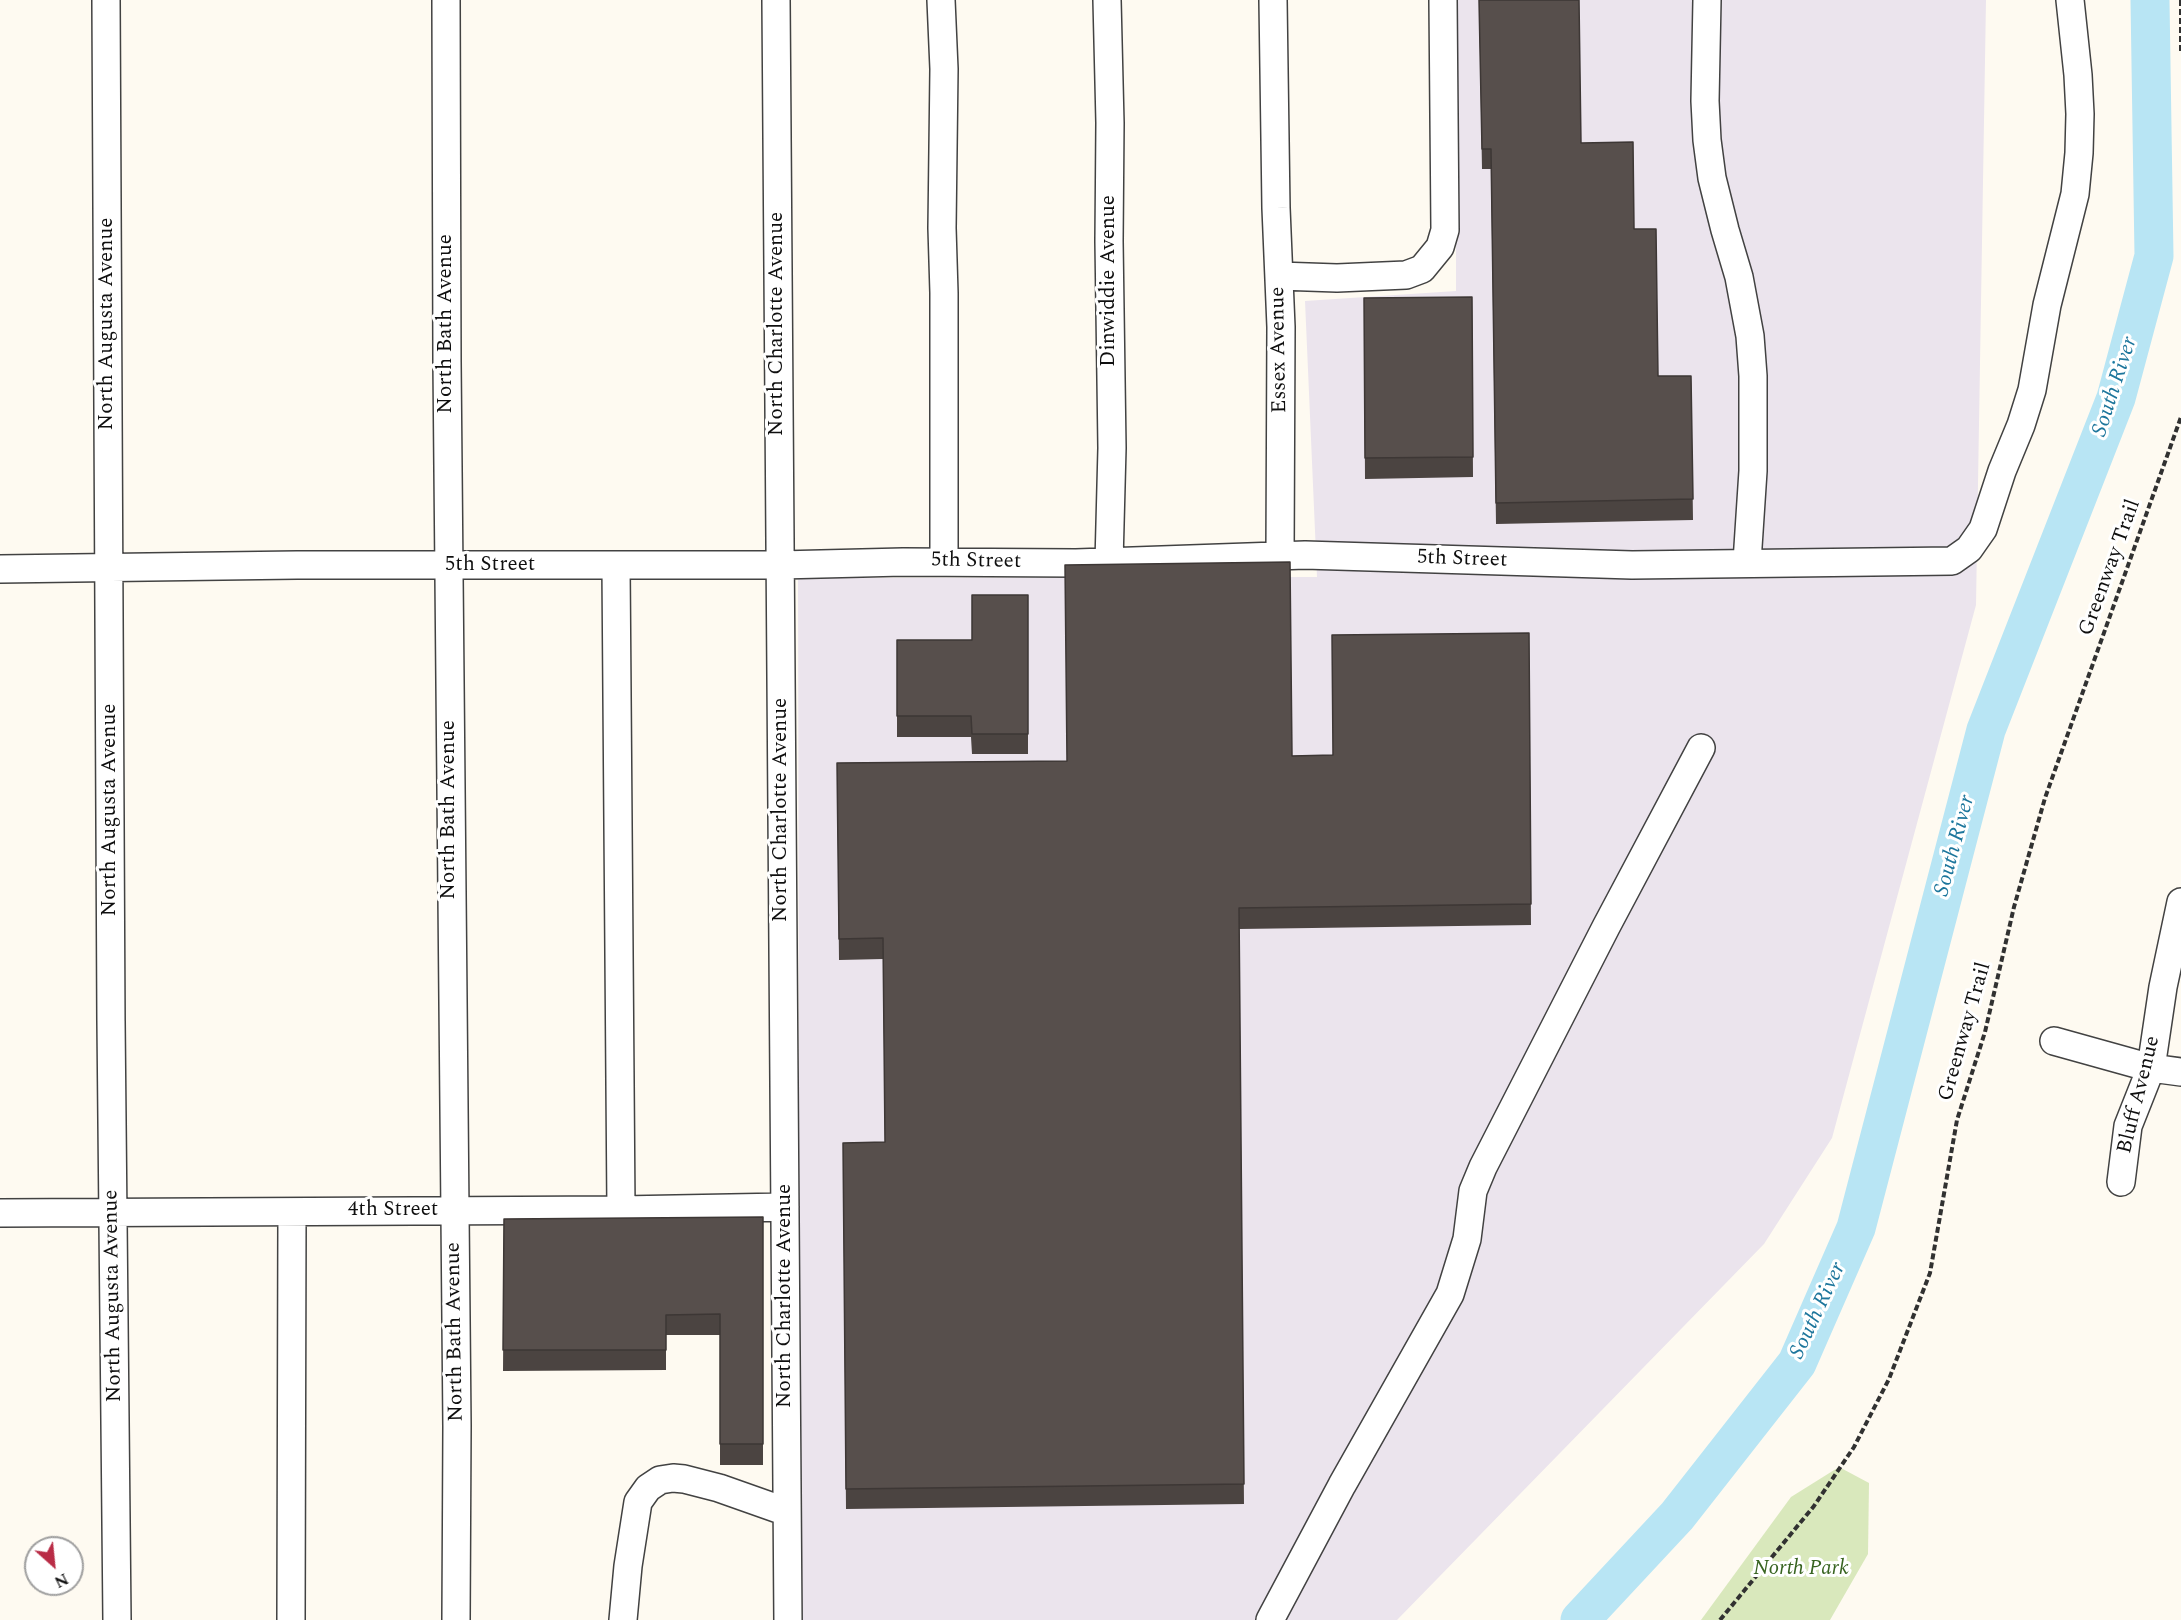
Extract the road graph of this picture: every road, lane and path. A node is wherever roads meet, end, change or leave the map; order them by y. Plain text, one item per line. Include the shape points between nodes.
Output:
1 (106, 0) edge
2 (446, 0) edge
3 (776, 0) edge
4 (941, 0) edge
5 (1107, 0) edge
6 (1273, 0) edge
7 (1443, 0) edge
8 (1707, 0) edge
9 (2070, 0) edge
10 (2181, 0) edge
11 (2181, 53) edge
12 (1279, 276) junction
13 (2181, 417) edge
14 (1280, 555) junction
15 (944, 562) junction
16 (1109, 562) junction
17 (1747, 562) junction
18 (780, 565) junction
19 (616, 566) junction
20 (110, 567) junction
21 (450, 567) junction
22 (0, 569) edge
23 (1701, 748) dead end
24 (2181, 902) edge
25 (2054, 1041) dead end
26 (2151, 1068) junction
27 (2181, 1072) edge
28 (2121, 1182) dead end
29 (785, 1207) junction
30 (621, 1210) junction
31 (455, 1211) junction
32 (0, 1212) edge
33 (292, 1212) junction
34 (113, 1213) junction
35 (787, 1512) junction
36 (117, 1620) edge
37 (291, 1620) edge
38 (456, 1620) edge
39 (623, 1620) edge
40 (788, 1620) edge
41 (1270, 1620) edge
42 (1720, 1620) edge

1 - 20 street, North Augusta Avenue
2 - 21 street, North Bath Avenue
3 - 18 street, North Charlotte Avenue
4 - 15 street
5 - 16 street, Dinwiddie Avenue via 1112,448
6 - 12 street
7 - 12 street, Essex Avenue via 1445,230 1440,247 1422,269 1406,275
8 - 17 street via 1707,140 1715,188 1739,278 1753,376 1753,471
9 - 17 street, 5th Street via 2080,114 2075,194 2047,305 2032,390 1983,529 1969,549 1952,561
10 - 11 path
12 - 14 street, Essex Avenue
13 - 42 path, Greenway Trail via 2045,798 1985,1032 1957,1120 1930,1273 1888,1379 1854,1447 1814,1506
14 - 16 street, 5th Street
14 - 17 street, 5th Street via 1632,565
15 - 16 street, 5th Street
15 - 18 street, 5th Street
18 - 19 street, 5th Street
18 - 29 street, North Charlotte Avenue
19 - 21 street, 5th Street
19 - 30 street
20 - 21 street, 5th Street
20 - 22 street, 5th Street
20 - 34 street, North Augusta Avenue
21 - 31 street, North Bath Avenue
23 - 41 street via 1483,1167 1473,1191 1467,1239 1450,1294
24 - 26 street, Bluff Avenue
25 - 26 street
26 - 27 street
26 - 28 street, Bluff Avenue via 2128,1126
29 - 30 street, 4th Street
29 - 35 street, North Charlotte Avenue
30 - 31 street, 4th Street
31 - 33 street, 4th Street
31 - 38 street, North Bath Avenue
32 - 34 street, 4th Street
33 - 34 street, 4th Street
33 - 37 street
34 - 36 street, North Augusta Avenue
35 - 39 street via 684,1479 660,1480 638,1502
35 - 40 street, North Charlotte Avenue

